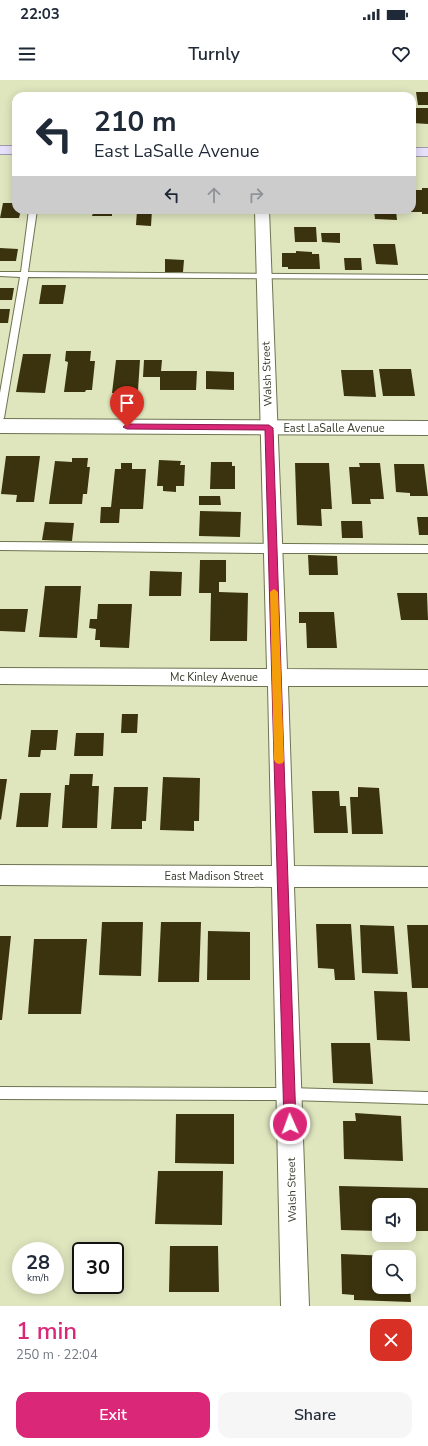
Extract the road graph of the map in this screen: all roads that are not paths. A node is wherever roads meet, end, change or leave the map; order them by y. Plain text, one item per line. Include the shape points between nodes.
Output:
1 (0, 150) edge
2 (12, 150) edge
3 (416, 152) edge
4 (428, 152) edge
5 (32, 214) edge
6 (262, 214) edge
7 (0, 274) edge
8 (24, 275) junction
9 (263, 276) junction
10 (428, 277) edge
11 (0, 418) edge
12 (0, 426) edge
13 (269, 428) junction
14 (428, 428) edge
15 (0, 546) edge
16 (273, 549) junction
17 (428, 549) edge
18 (0, 676) edge
19 (276, 678) junction
20 (428, 678) edge
21 (0, 875) edge
22 (283, 877) junction
23 (428, 877) edge
24 (0, 1093) edge
25 (289, 1094) junction
26 (428, 1098) edge
27 (295, 1306) edge

1 - 2 main road
3 - 4 main road
5 - 8 lane
6 - 9 street, Walsh Street
7 - 8 lane
8 - 9 lane
8 - 11 lane
9 - 10 lane
9 - 13 street, Walsh Street
12 - 13 street, East LaSalle Avenue
13 - 14 street, East LaSalle Avenue
13 - 16 street, Walsh Street
15 - 16 lane
16 - 17 lane
16 - 19 street, Walsh Street
18 - 19 street, Mc Kinley Avenue
19 - 20 street, Mc Kinley Avenue
19 - 22 street, Walsh Street
21 - 22 street, East Madison Street
22 - 23 street, East Madison Street
22 - 25 street, Walsh Street
24 - 25 lane
25 - 26 lane
25 - 27 street, Walsh Street

